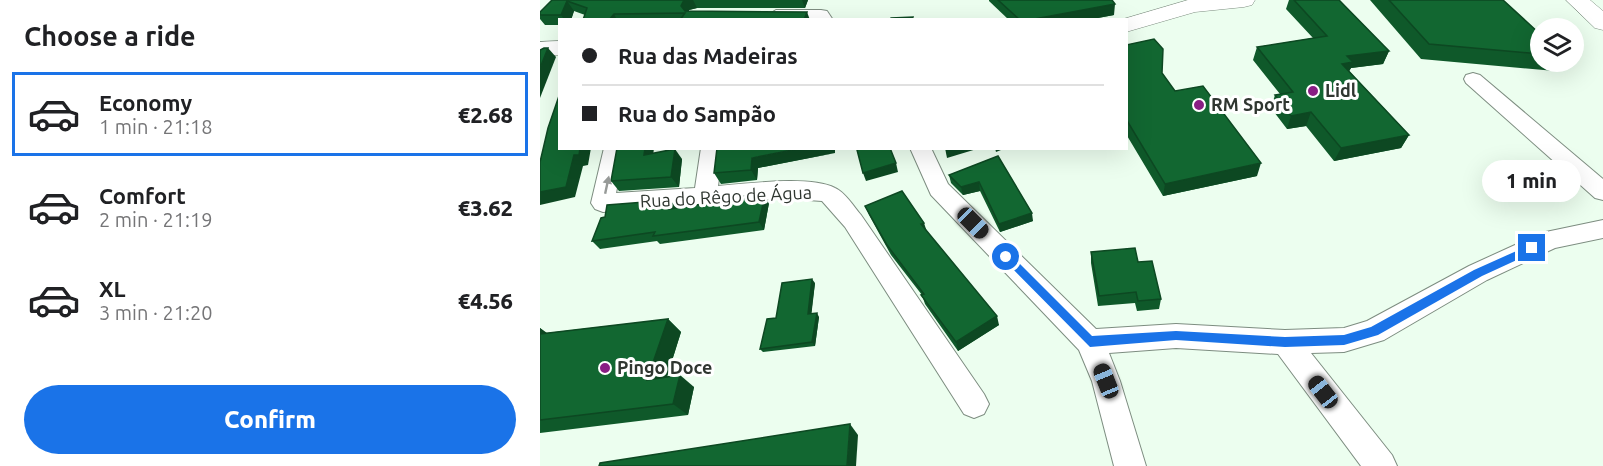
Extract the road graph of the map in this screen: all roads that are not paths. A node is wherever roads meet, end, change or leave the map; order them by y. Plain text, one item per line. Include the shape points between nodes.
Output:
1 (1242, 0) edge
2 (1576, 0) edge
3 (1205, 3) edge
4 (821, 12) edge
5 (765, 15) edge
6 (1603, 23) edge
7 (1128, 24) edge
8 (558, 48) edge
9 (540, 49) edge
10 (1473, 79) dead end
11 (615, 150) edge
12 (711, 150) edge
13 (921, 150) edge
14 (1603, 192) edge
15 (705, 195) junction
16 (1603, 229) edge
17 (1090, 342) junction
18 (1285, 342) junction
19 (975, 404) dead end
20 (1130, 466) edge
21 (1381, 466) edge

1 - 3 main road
2 - 6 main road
3 - 7 main road
4 - 5 street
8 - 9 main road
10 - 14 street
15 -> 11 street, Rua do Rêgo de Água via 603,203
12 - 15 street
13 - 17 street via 939,189
15 - 19 street, Rua do Rêgo de Água via 780,190 829,194 853,221
16 - 18 street via 1550,240 1478,273 1374,331 1344,340
17 - 18 street via 1176,336
17 - 20 street via 1106,381
18 - 21 street

